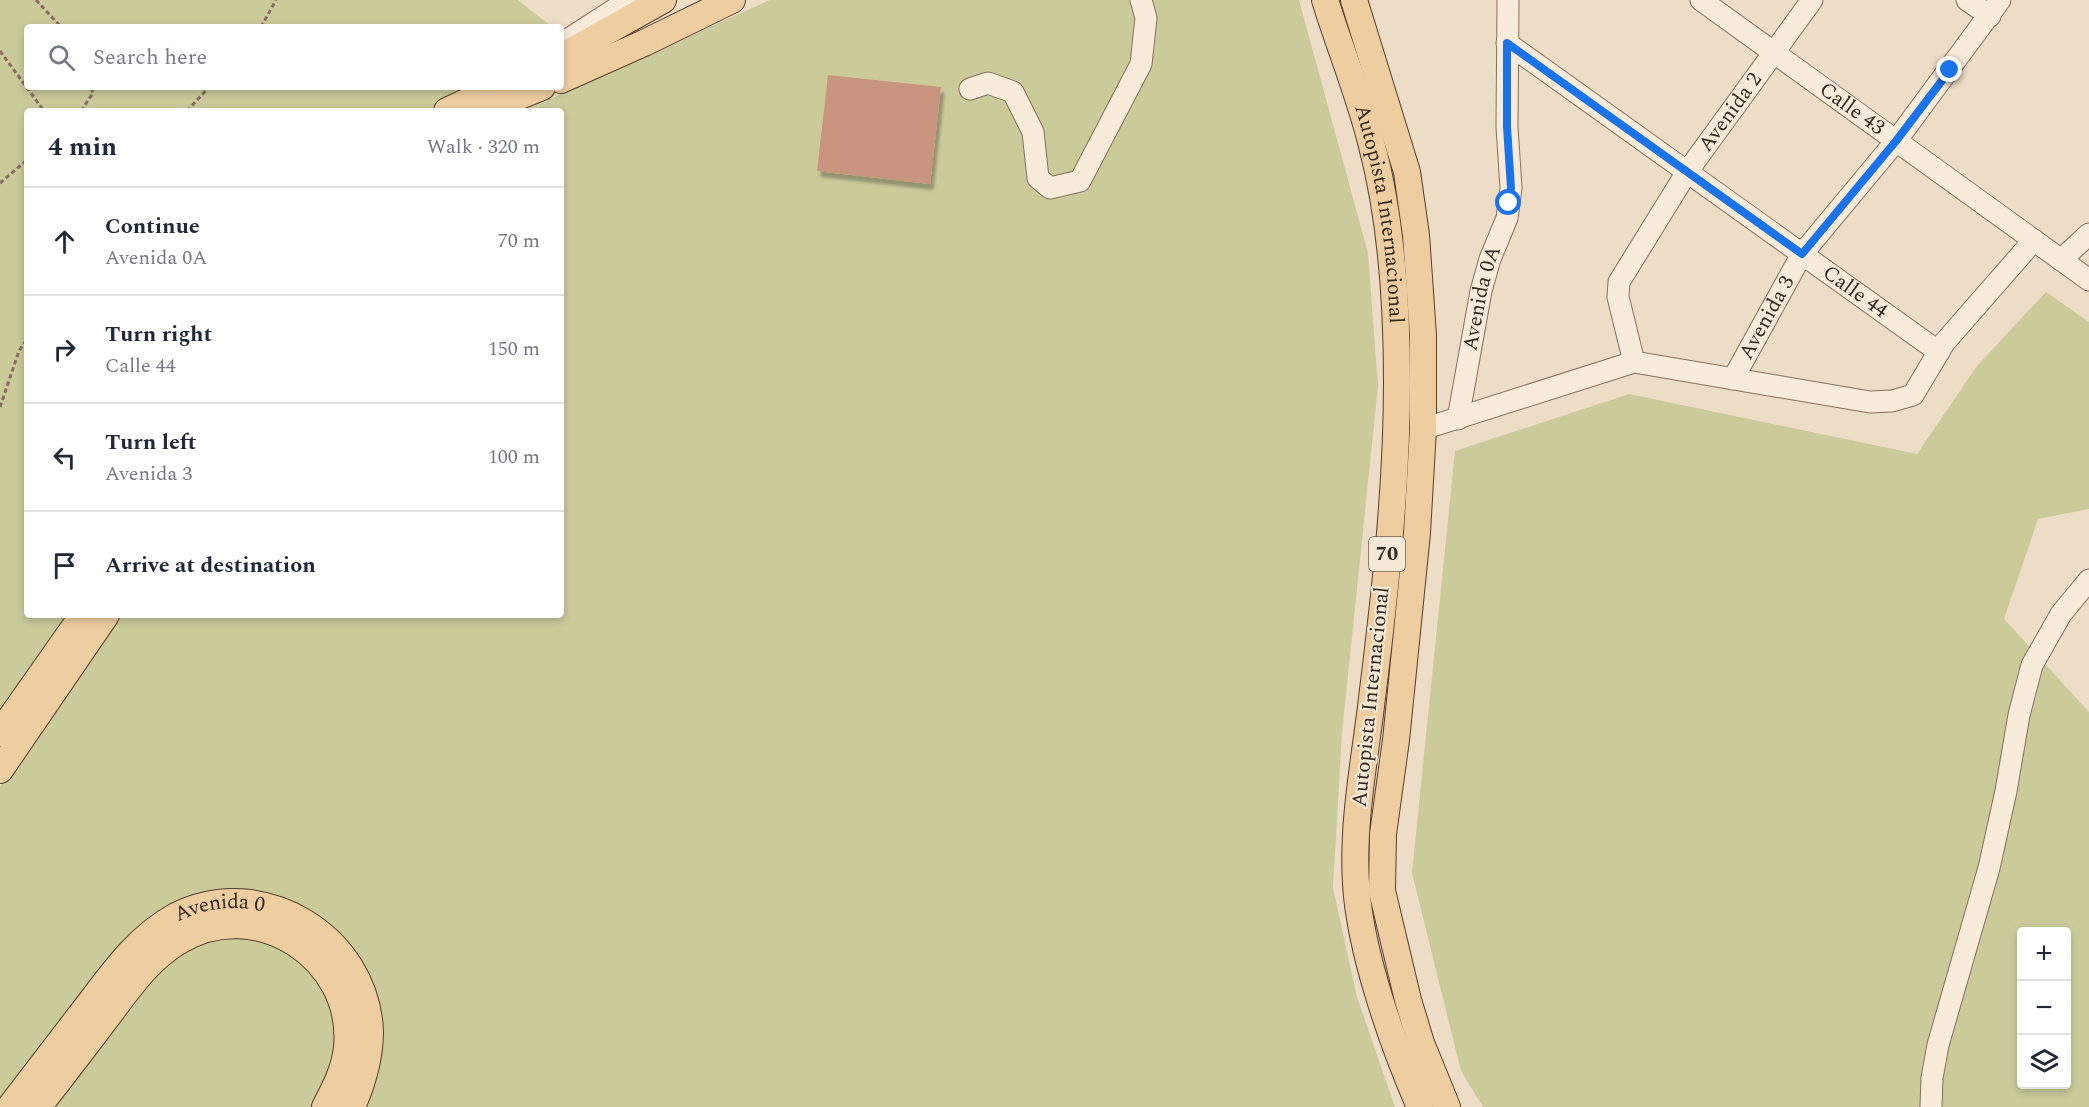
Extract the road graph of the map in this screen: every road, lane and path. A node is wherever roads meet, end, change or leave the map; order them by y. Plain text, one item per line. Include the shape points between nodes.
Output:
1 (36, 0) edge
2 (276, 0) edge
3 (629, 0) edge
4 (663, 0) edge
5 (732, 0) edge
6 (1141, 0) edge
7 (1325, 0) edge
8 (1354, 0) edge
9 (1508, 0) edge
10 (1701, 0) edge
11 (1812, 0) edge
12 (1967, 0) edge
13 (1995, 8) edge
14 (58, 24) edge
15 (263, 24) edge
16 (564, 42) edge
17 (1507, 43) junction
18 (0, 51) edge
19 (1773, 52) junction
20 (564, 55) edge
21 (564, 79) edge
22 (24, 84) edge
23 (970, 89) dead end
24 (29, 90) edge
25 (92, 90) edge
26 (206, 90) edge
27 (492, 90) edge
28 (535, 90) edge
29 (42, 108) edge
30 (83, 108) edge
31 (190, 108) edge
32 (453, 108) edge
33 (490, 108) edge
34 (1896, 141) junction
35 (24, 163) edge
36 (1687, 172) junction
37 (0, 183) edge
38 (2089, 234) edge
39 (2034, 240) junction
40 (1802, 254) junction
41 (2061, 260) junction
42 (2089, 280) edge
43 (24, 344) edge
44 (1939, 352) junction
45 (1634, 362) junction
46 (1733, 379) junction
47 (0, 407) edge
48 (1458, 419) junction
49 (1423, 429) junction
50 (2089, 580) edge
51 (81, 618) edge
52 (104, 618) edge
53 (0, 733) edge
54 (0, 770) edge
55 (10, 1107) edge
56 (38, 1107) edge
57 (325, 1107) edge
58 (352, 1107) edge
59 (1420, 1107) edge
60 (1447, 1107) edge
61 (1931, 1107) edge

1 - 14 path
2 - 15 path
3 - 16 street
4 - 20 main road
5 - 21 main road
6 - 23 street via 1146,18 1141,64 1080,181 1050,188 1038,178 1033,132 1012,92 988,83
7 - 59 main road, Autopista Internacional / 70 via 1372,143 1385,201 1392,259 1397,384 1380,637 1356,838 1356,885 1368,957
8 - 49 main road, Autopista Internacional / 70 via 1400,143 1412,199 1423,335
9 - 17 street, Avenida 0A
10 - 19 street, Calle 43
11 - 19 street, Avenida 2
12 - 13 street
13 - 34 street, Avenida 3
17 - 36 street, Calle 44
17 - 48 street, Avenida 0A via 1511,188 1507,218 1481,291
18 - 22 path
19 - 34 street, Calle 43
19 - 36 street, Avenida 2
24 - 29 path
25 - 30 path
26 - 31 path
27 - 32 main road
28 - 33 main road
34 - 39 street, Calle 43
34 - 40 street, Avenida 3
35 - 37 path
36 - 40 street, Calle 44
36 - 45 street, Avenida 2 via 1619,282 1618,297
38 - 41 street
39 - 41 street, Calle 43
39 - 44 street
40 - 44 street, Calle 44
40 - 46 street, Avenida 3
41 - 42 street, Calle 43
43 - 47 path
44 - 46 street via 1913,395 1892,401 1870,402
45 - 46 street
45 - 48 street
48 - 49 street
49 - 60 main road, Autopista Internacional / 70 via 1407,640 1383,834 1382,891 1408,1000
50 - 61 street via 2061,614 2032,665 1989,868 1938,1045
51 - 53 main road
52 - 54 main road
55 - 58 main road, Avenida 0 via 125,958 152,932 174,917 198,908 249,902 288,912 318,930 342,955 361,988 369,1046
56 - 57 main road, Avenida 0 via 147,966 192,934 231,924 259,927 291,938 316,958 334,984 345,1016 347,1046 339,1079

